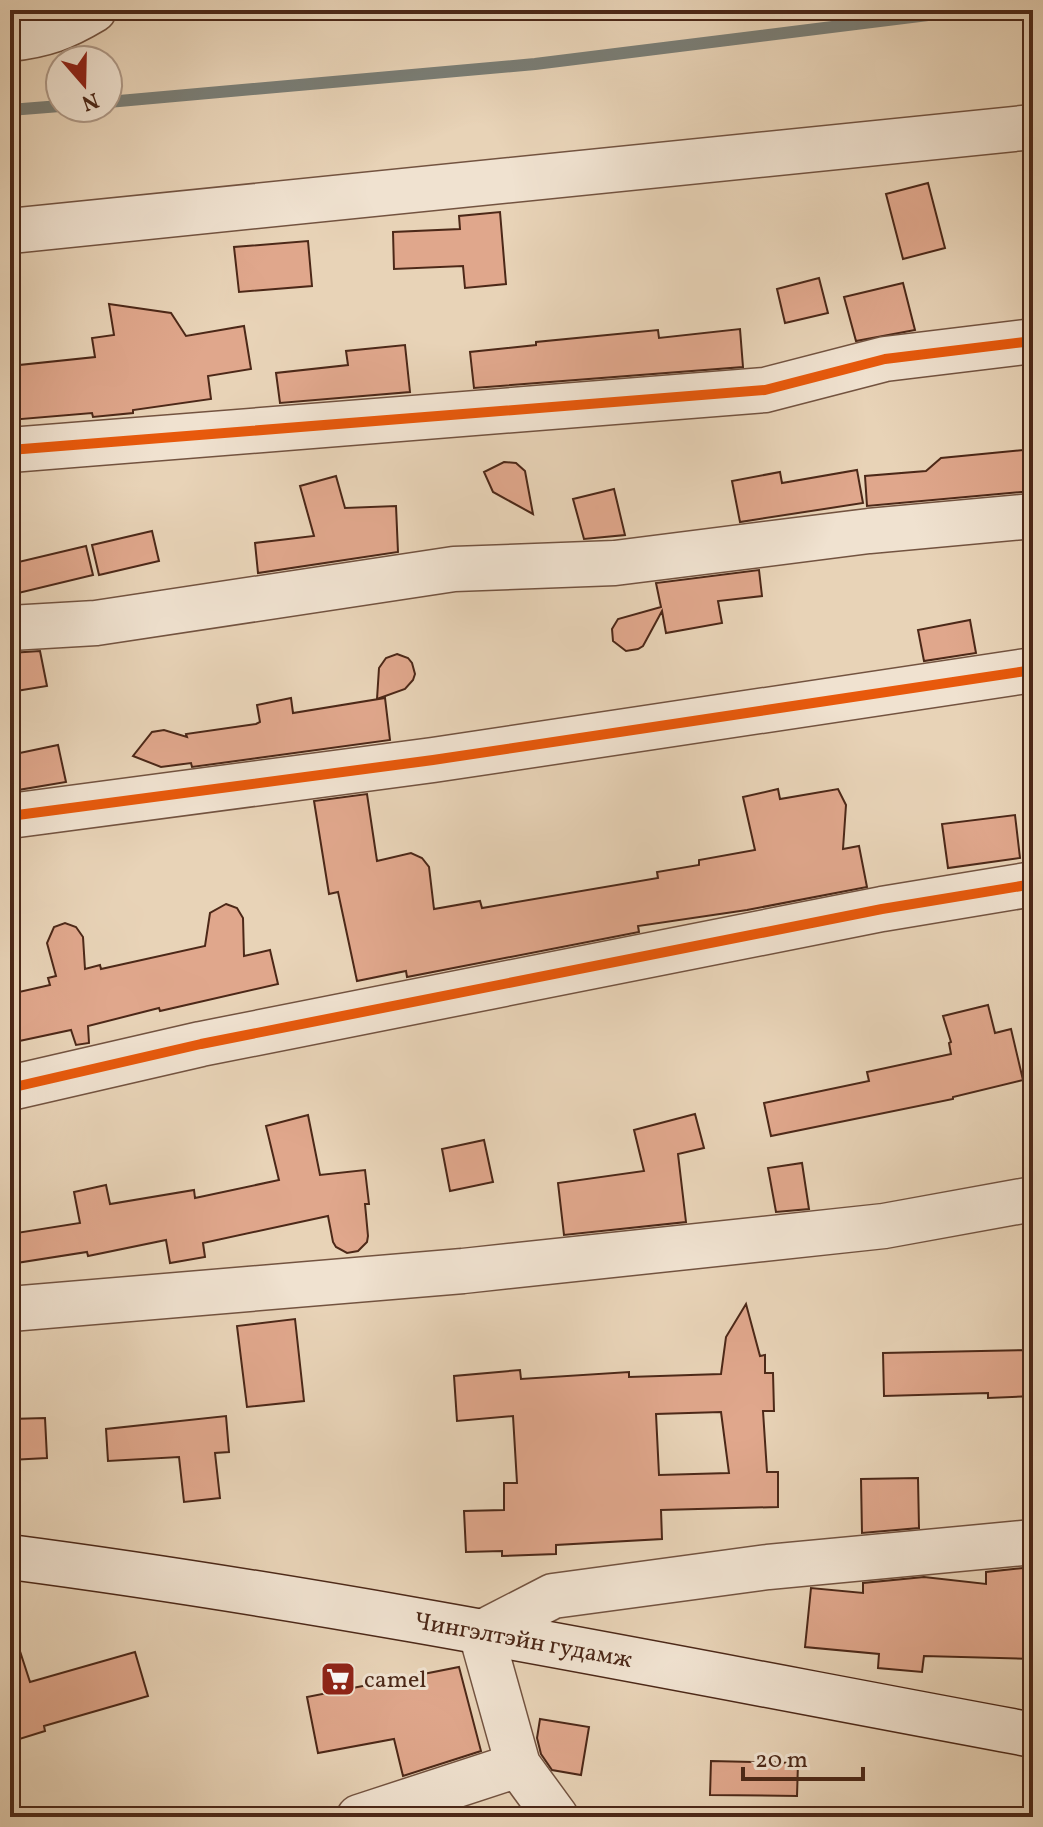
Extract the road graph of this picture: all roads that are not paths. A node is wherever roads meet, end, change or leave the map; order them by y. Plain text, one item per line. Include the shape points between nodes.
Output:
1 (94, 10) edge
2 (10, 39) edge
3 (1033, 127) edge
4 (10, 231) edge
5 (1033, 341) edge
6 (10, 450) edge
7 (1033, 516) edge
8 (10, 628) edge
9 (1033, 670) edge
10 (10, 816) edge
11 (1033, 884) edge
12 (10, 1088) edge
13 (1033, 1199) edge
14 (10, 1309) edge
15 (1033, 1542) edge
16 (10, 1557) edge
17 (481, 1633) junction
18 (1033, 1735) edge
19 (518, 1765) junction
20 (359, 1817) edge
21 (556, 1817) edge

1 - 2 street via 67,27
3 - 4 street
5 - 6 street via 885,359 765,390
7 - 8 street via 615,563 454,569 96,623
9 - 10 street via 433,760
11 - 12 street via 201,1044
13 - 14 street via 853,1230 463,1271
15 - 17 street via 768,1567 553,1596
16 - 17 street, Чингэлтэйн гудамж via 129,1572
17 - 18 street, Чингэлтэйн гудамж
17 - 19 street
19 - 20 street
19 - 21 street

